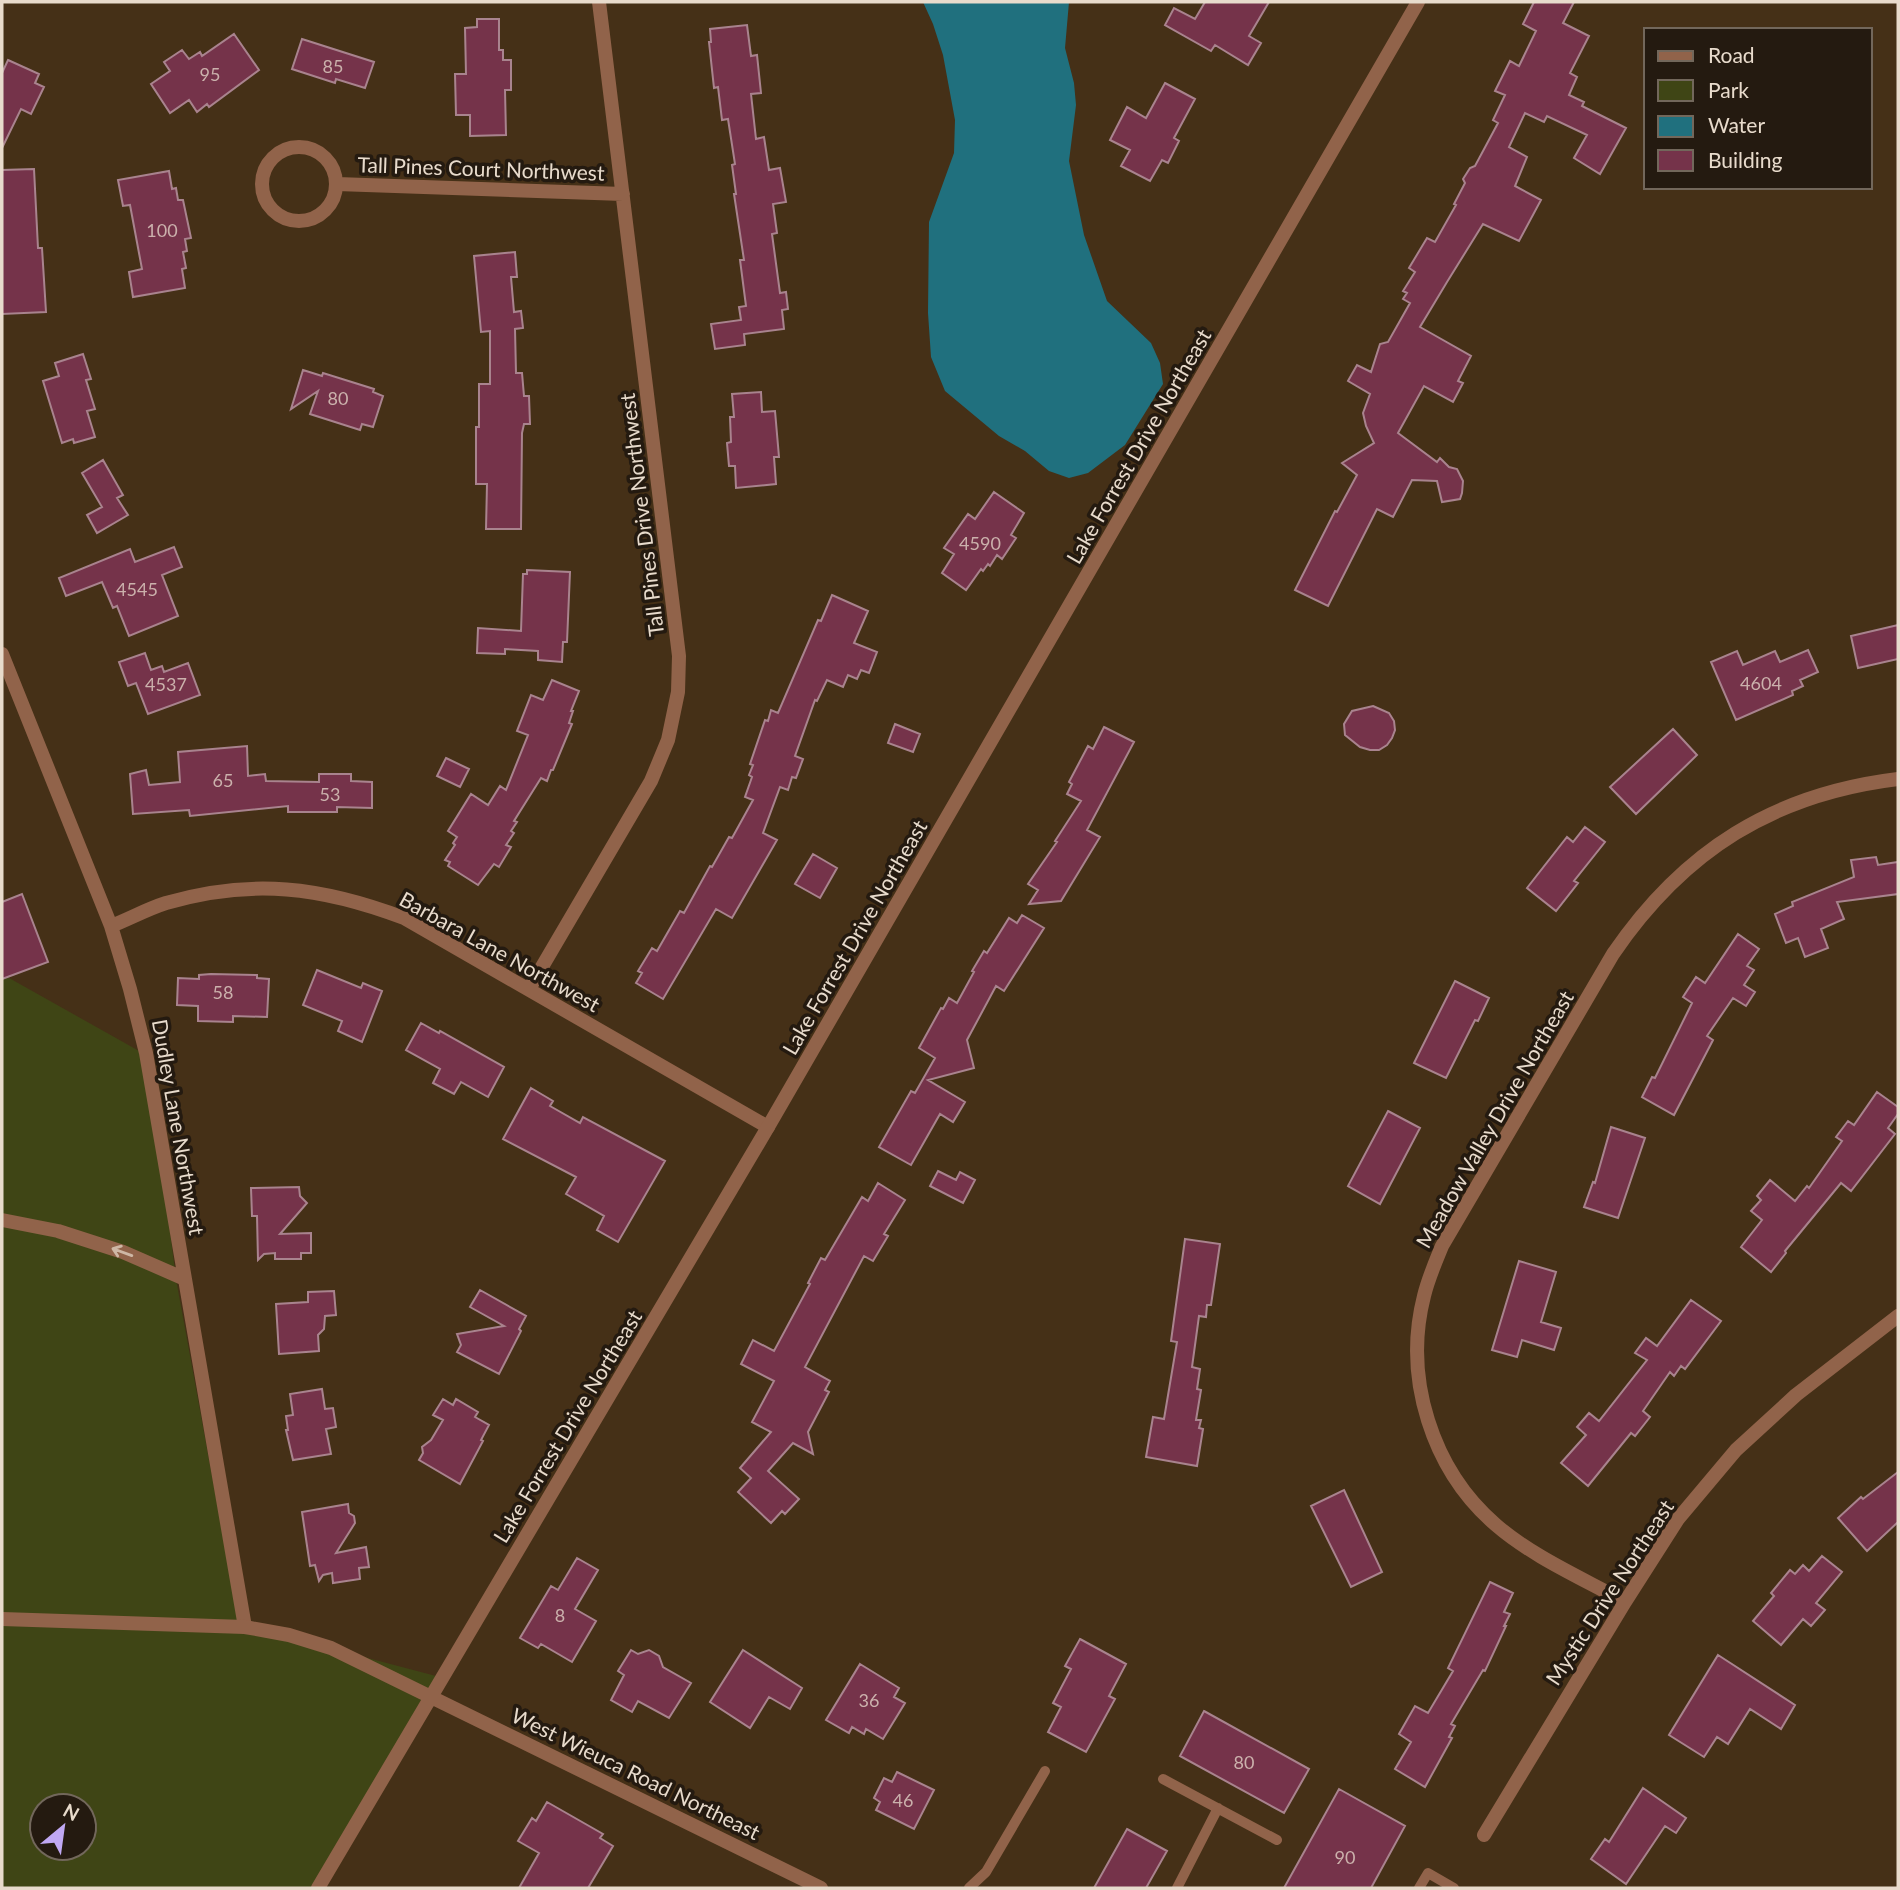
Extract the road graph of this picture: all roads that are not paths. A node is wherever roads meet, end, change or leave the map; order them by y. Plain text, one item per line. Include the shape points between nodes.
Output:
1 (599, 2) edge
2 (1418, 2) edge
3 (337, 184) junction
4 (623, 194) junction
5 (2, 654) edge
6 (1898, 779) edge
7 (111, 926) junction
8 (529, 989) junction
9 (768, 1127) junction
10 (2, 1220) edge
11 (185, 1279) junction
12 (1898, 1317) edge
13 (1625, 1601) junction
14 (2, 1619) edge
15 (245, 1627) junction
16 (432, 1696) junction
17 (1045, 1771) dead end
18 (1163, 1779) dead end
19 (1218, 1808) junction
20 (1484, 1835) dead end
21 (1277, 1840) dead end
22 (318, 1888) edge
23 (821, 1888) edge
24 (969, 1888) edge
25 (1177, 1888) edge
26 (1419, 1888) edge
27 (1454, 1888) edge

1 - 4 street, Tall Pines Drive Northwest
2 - 9 street, Lake Forrest Drive Northeast
3 - 3 street, Tall Pines Court Northwest via 334,169 325,158 299,148 284,150 272,159 262,185 265,200 274,211 300,222 328,208
3 - 4 street, Tall Pines Court Northwest
4 - 8 street, Tall Pines Drive Northwest via 679,656 678,692 668,740 651,781
5 - 7 street, Dudley Lane Northwest
6 - 13 street, Meadow Valley Drive Northeast via 1858,784 1766,815 1732,834 1657,897 1613,954 1431,1272 1417,1350 1420,1390 1430,1429 1447,1466 1470,1499 1512,1538
7 - 8 street, Barbara Lane Northwest via 164,904 214,892 265,888 317,892 404,918
7 - 11 street, Dudley Lane Northwest via 146,1053
8 - 9 street, Barbara Lane Northwest
9 - 16 street, Lake Forrest Drive Northeast
11 -> 10 street via 58,1231
11 - 15 street, Dudley Lane Northwest
12 - 13 street, Mystic Drive Northeast via 1796,1395 1736,1450 1678,1519
13 - 20 street, Mystic Drive Northeast
14 - 15 street, West Wieuca Road Northeast
15 - 16 street, West Wieuca Road Northeast via 331,1648
16 - 22 street, Lake Forrest Drive Northeast
16 - 23 street, West Wieuca Road Northeast
17 - 24 lane via 986,1872
18 - 19 lane
19 - 21 lane
19 - 25 lane
26 - 27 lane via 1428,1873

